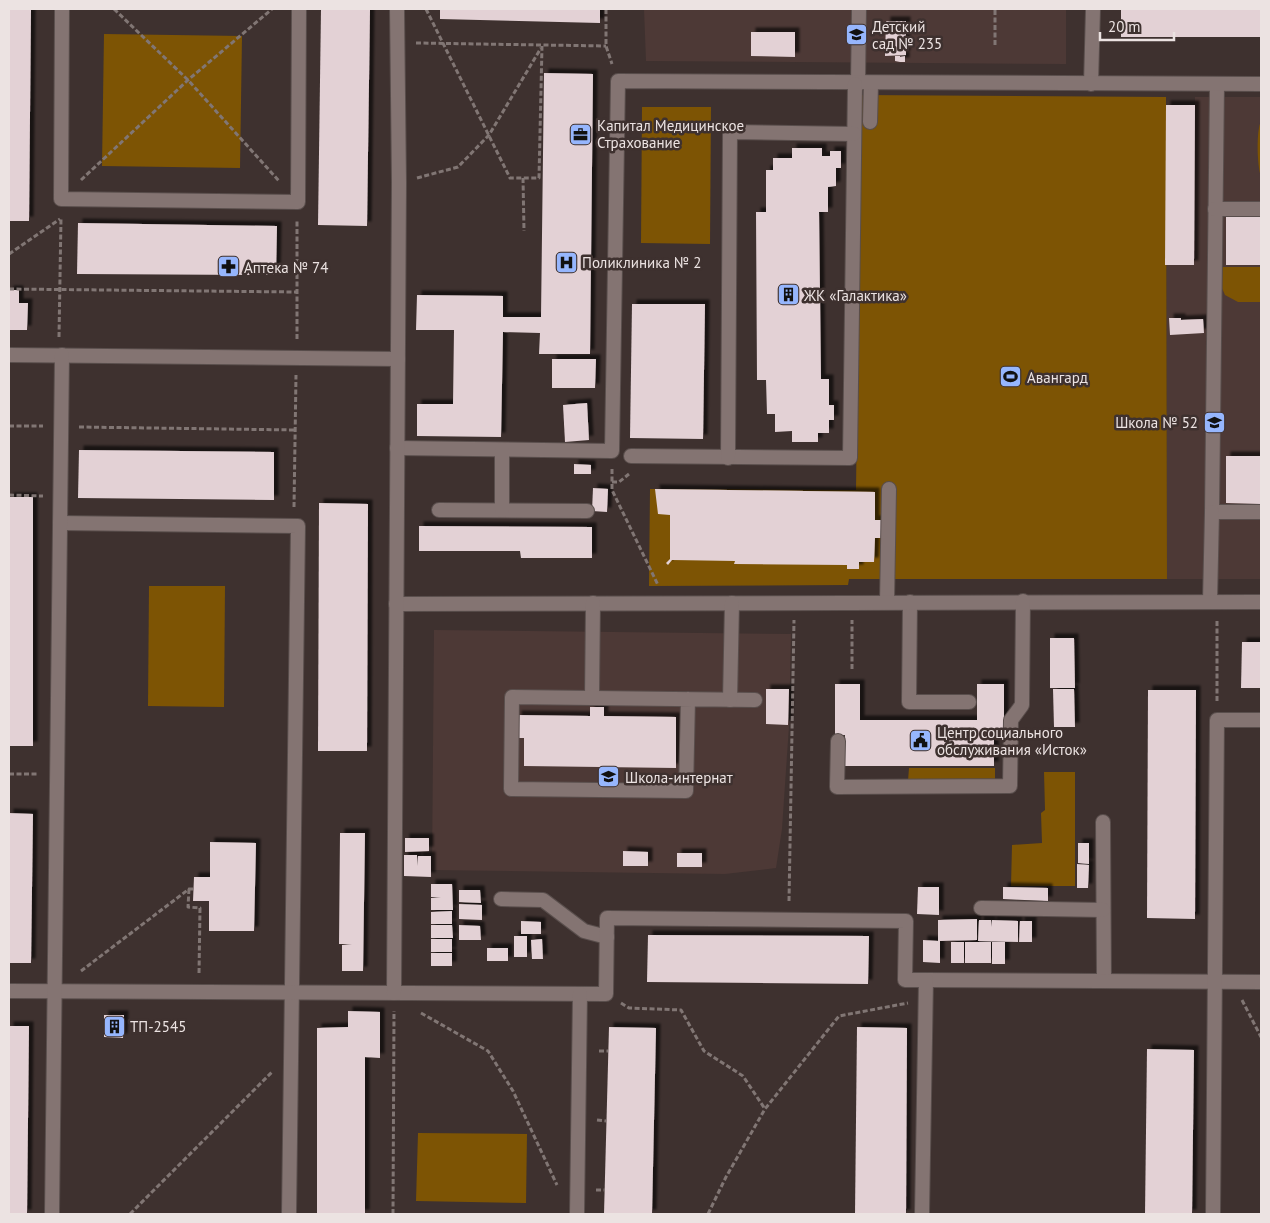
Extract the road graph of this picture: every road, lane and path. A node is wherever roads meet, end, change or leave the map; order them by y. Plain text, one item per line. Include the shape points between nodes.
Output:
1 (62, 9) edge
2 (114, 9) edge
3 (272, 9) edge
4 (299, 9) edge
5 (397, 9) edge
6 (426, 9) edge
7 (606, 9) edge
8 (859, 9) edge
9 (995, 9) edge
10 (1093, 9) edge
11 (398, 43) junction
12 (445, 44) junction
13 (995, 45) dead end
14 (542, 46) junction
15 (606, 46) junction
16 (188, 80) junction
17 (618, 81) junction
18 (861, 84) junction
19 (1091, 84) junction
20 (1261, 84) edge
21 (1217, 85) junction
22 (870, 122) dead end
23 (854, 134) junction
24 (489, 135) junction
25 (523, 178) junction
26 (399, 183) junction
27 (61, 199) junction
28 (298, 202) junction
29 (1215, 209) junction
30 (1261, 209) edge
31 (60, 218) junction
32 (524, 231) dead end
33 (9, 254) edge
34 (9, 289) edge
35 (60, 289) junction
36 (297, 292) junction
37 (9, 355) edge
38 (60, 355) junction
39 (296, 358) junction
40 (398, 359) junction
41 (9, 426) edge
42 (61, 426) junction
43 (296, 430) junction
44 (397, 448) junction
45 (502, 450) junction
46 (631, 456) dead end
47 (728, 458) junction
48 (889, 489) dead end
49 (612, 490) dead end
50 (9, 496) edge
51 (60, 496) junction
52 (440, 510) dead end
53 (502, 510) junction
54 (587, 511) dead end
55 (1212, 512) junction
56 (1261, 512) edge
57 (60, 522) junction
58 (294, 526) junction
59 (1023, 601) junction
60 (794, 602) junction
61 (852, 602) junction
62 (887, 602) junction
63 (910, 602) junction
64 (1214, 602) junction
65 (1261, 602) edge
66 (593, 603) junction
67 (658, 603) junction
68 (732, 603) junction
69 (396, 604) junction
70 (852, 669) dead end
71 (592, 698) junction
72 (688, 699) junction
73 (730, 700) junction
74 (755, 700) dead end
75 (969, 702) dead end
76 (1217, 720) junction
77 (1261, 720) edge
78 (838, 740) dead end
79 (9, 774) edge
80 (57, 774) junction
81 (1103, 822) dead end
82 (501, 898) dead end
83 (981, 908) dead end
84 (1103, 910) junction
85 (788, 920) junction
86 (607, 937) junction
87 (926, 980) junction
88 (1104, 982) junction
89 (1215, 982) junction
90 (1232, 982) junction
91 (1261, 982) edge
92 (9, 991) edge
93 (55, 992) junction
94 (199, 992) junction
95 (291, 993) junction
96 (394, 993) junction
97 (580, 994) junction
98 (606, 994) junction
99 (925, 999) junction
100 (420, 1012) dead end
101 (1261, 1037) edge
102 (290, 1053) junction
103 (764, 1109) junction
104 (558, 1188) dead end
105 (52, 1214) edge
106 (130, 1214) edge
107 (289, 1214) edge
108 (393, 1214) edge
109 (577, 1214) edge
110 (708, 1214) edge
111 (922, 1214) edge
112 (1213, 1214) edge

1 - 27 lane
2 - 16 path
3 - 16 path
4 - 28 lane
5 - 11 lane
6 - 12 path
7 - 15 path
8 - 18 lane
9 - 13 path
10 - 19 lane
11 - 12 path
11 - 26 lane
12 - 14 path
12 - 24 path
14 - 15 path
14 - 24 path
14 - 25 path via 539,178
15 - 17 path
16 - 27 path
16 - 28 path
17 - 18 lane
17 - 45 lane via 612,451
18 - 19 lane
18 - 22 lane
18 - 23 lane
19 - 21 lane
20 - 21 lane
21 - 29 lane
23 - 47 lane via 850,458
23 - 47 lane via 730,132
24 - 25 path via 510,178
24 - 26 path via 458,167
25 - 32 path
26 - 40 lane
27 - 28 lane
27 - 31 path
28 - 36 path
29 - 30 lane
29 - 55 lane
31 - 33 path
31 - 35 path
34 - 35 path
35 - 36 path
35 - 38 path
36 - 39 path
37 - 38 lane
38 - 39 lane
38 - 42 lane
39 - 40 lane
39 - 43 path
40 - 44 lane
41 - 42 path
42 - 43 path
42 - 51 lane
43 - 58 path
44 - 45 lane
44 - 69 lane
45 - 53 lane
46 - 47 lane
48 - 62 lane
49 - 67 path via 658,586
50 - 51 path
51 - 57 lane
52 - 53 lane
53 - 54 lane
55 - 56 lane
55 - 64 lane
57 - 58 lane
57 - 80 lane
58 - 95 lane via 298,526
59 - 63 lane
59 - 64 lane
59 - 78 lane via 1022,705 1011,720 1010,786 838,787
60 - 61 lane
60 - 68 lane
60 - 85 path
61 - 62 lane
61 - 70 path
62 - 63 lane
63 - 75 lane via 909,702
64 - 65 lane
64 - 76 path
66 - 67 lane
66 - 69 lane
66 - 71 lane
67 - 68 lane
68 - 73 lane
69 - 96 lane
71 - 72 lane
71 - 72 lane via 512,697 511,789 686,791
72 - 73 lane
73 - 74 lane
76 - 77 lane
76 - 89 lane
79 - 80 path
80 - 93 lane
81 - 84 lane
82 - 86 lane via 543,900 584,931
83 - 84 lane
84 - 88 lane
85 - 86 lane via 607,918
85 - 87 lane via 906,921 905,980
86 - 98 lane
87 - 88 lane
87 - 99 lane
88 - 89 lane
89 - 90 lane
89 - 112 lane
90 - 91 lane
90 - 101 path
92 - 93 lane
93 - 94 lane
93 - 94 path via 191,889 188,907 200,908
93 - 105 lane
94 - 95 lane
95 - 96 lane
95 - 102 lane
96 - 97 lane
96 - 108 path
97 - 98 lane
97 - 109 lane
98 - 103 path via 630,1008 681,1010 704,1051 743,1076
99 - 103 path via 839,1016
99 - 111 lane
100 - 104 path via 488,1051 513,1090
102 - 106 path
102 - 107 lane
103 - 110 path

